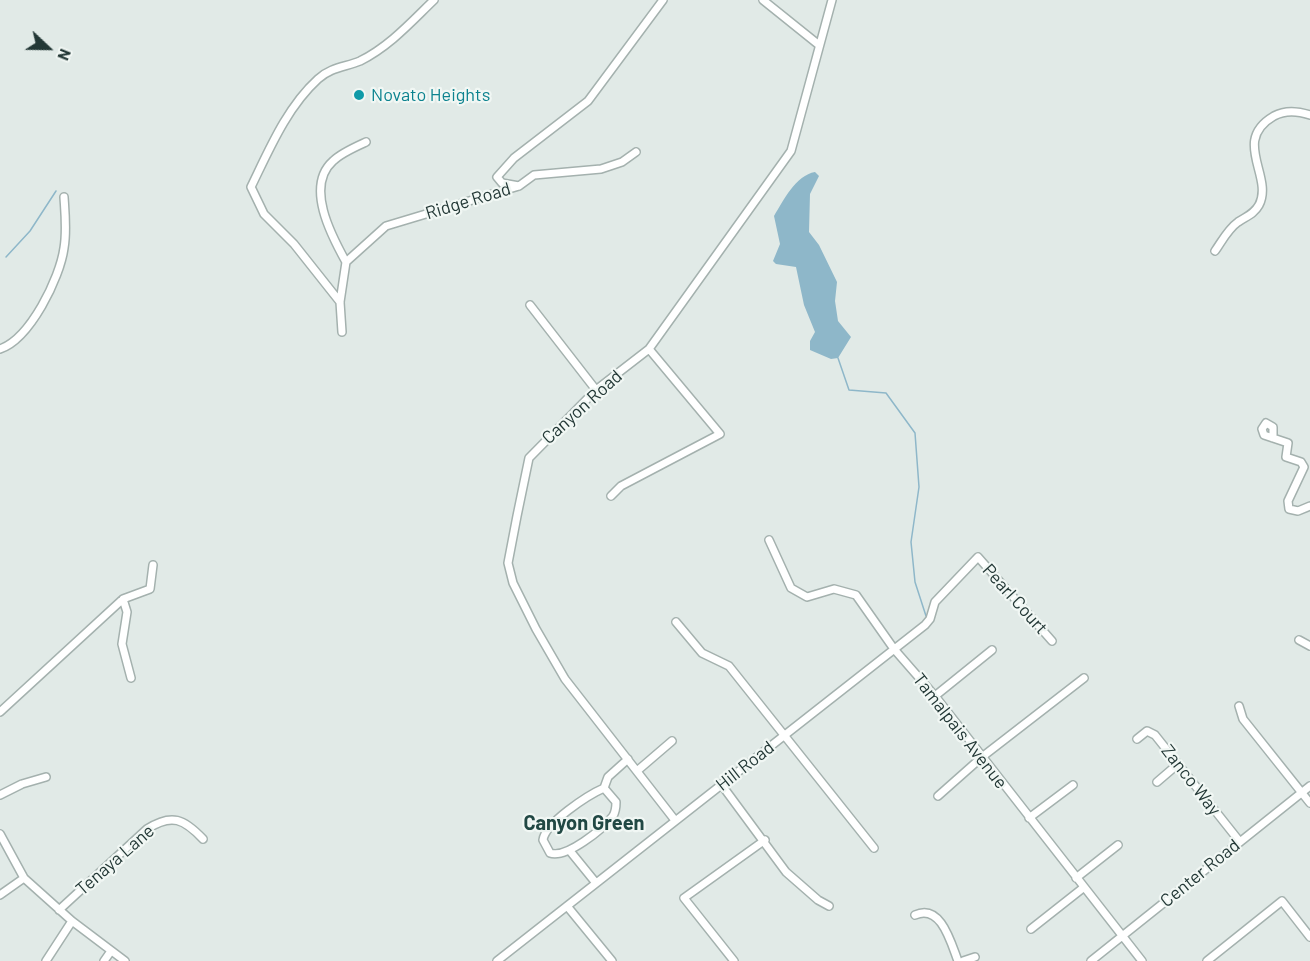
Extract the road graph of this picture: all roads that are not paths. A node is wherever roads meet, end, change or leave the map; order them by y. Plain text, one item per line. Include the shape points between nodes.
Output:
1 (434, 0) edge
2 (663, 0) edge
3 (763, 0) edge
4 (832, 0) edge
5 (819, 45) junction
6 (1310, 115) edge
7 (366, 142) dead end
8 (636, 152) dead end
9 (519, 186) junction
10 (64, 197) dead end
11 (1215, 251) dead end
12 (345, 261) junction
13 (340, 302) junction
14 (530, 305) dead end
15 (342, 332) dead end
16 (0, 349) edge
17 (649, 350) junction
18 (596, 390) junction
19 (1273, 438) dead end
20 (612, 496) dead end
21 (1310, 506) edge
22 (769, 540) dead end
23 (978, 557) joint
24 (153, 565) dead end
25 (123, 599) junction
26 (676, 622) dead end
27 (1299, 640) dead end
28 (1053, 641) dead end
29 (1310, 646) edge
30 (894, 649) junction
31 (992, 650) dead end
32 (131, 678) dead end
33 (1084, 678) dead end
34 (934, 696) junction
35 (1239, 706) dead end
36 (0, 712) edge
37 (784, 736) junction
38 (1137, 739) dead end
39 (672, 741) dead end
40 (982, 757) junction
41 (628, 759) junction
42 (1178, 764) junction
43 (637, 771) junction
44 (46, 777) dead end
45 (1157, 782) dead end
46 (721, 784) junction
47 (1073, 785) dead end
48 (1310, 786) edge
49 (604, 788) junction
50 (1302, 793) junction
51 (0, 795) edge
52 (938, 796) dead end
53 (1310, 803) edge
54 (1029, 818) junction
55 (674, 819) junction
56 (0, 834) edge
57 (203, 839) dead end
58 (765, 840) junction
59 (1240, 842) junction
60 (1118, 845) dead end
61 (874, 849) dead end
62 (570, 851) junction
63 (24, 878) junction
64 (1076, 878) junction
65 (596, 883) junction
66 (1083, 888) junction
67 (0, 896) edge
68 (567, 906) junction
69 (829, 906) dead end
70 (59, 910) junction
71 (915, 915) dead end
72 (72, 921) junction
73 (1031, 929) dead end
74 (1121, 937) junction
75 (1310, 937) edge
76 (111, 951) junction
77 (975, 957) dead end
78 (46, 961) edge
79 (104, 961) edge
80 (125, 961) edge
81 (497, 961) edge
82 (612, 961) edge
83 (734, 961) edge
84 (958, 961) edge
85 (963, 961) edge
86 (1091, 961) edge
87 (1142, 961) edge
88 (1207, 961) edge

1 - 13 street via 402,33 359,61 336,67 318,79 286,119 251,187 264,214
2 - 9 street, Ridge Road via 588,101 514,158 496,177 502,183
3 - 5 street
4 - 5 street, Canyon Road
5 - 17 street, Canyon Road via 791,151
6 - 11 street via 1285,112 1262,129 1254,160 1264,184 1263,194 1254,213 1228,231
7 - 12 street via 333,160 321,176 319,188
8 - 9 street via 601,169 534,175
9 - 12 street, Ridge Road via 386,226
10 - 16 street via 65,245 53,284 25,333
12 - 13 street
13 - 15 street
14 - 18 street
17 - 18 street, Canyon Road
17 - 20 street via 720,434 621,486
18 - 41 street, Canyon Road via 529,458 508,563 513,583 565,679
19 - 21 street via 1288,443 1286,458 1301,462 1304,467 1288,501 1289,509 1298,511
22 - 30 street, Tamalpais Avenue via 791,588 807,597 834,589 856,595
23 - 28 street, Pearl Court
23 - 30 street, Hill Road via 934,602 925,625
24 - 25 street via 150,589
25 - 32 street via 127,612 122,644
25 - 36 street
26 - 37 street via 702,653 729,666
27 - 29 street
30 - 34 street, Tamalpais Avenue
30 - 37 street, Hill Road
31 - 34 street
33 - 40 street
34 - 40 street, Tamalpais Avenue
35 - 50 street via 1243,719
37 - 46 street, Hill Road
37 - 61 street
38 - 42 street, Zanco Way via 1147,731 1155,735
39 - 43 street
40 - 52 street
40 - 54 street, Tamalpais Avenue
41 - 43 street, Canyon Road
41 - 49 street via 608,777
42 - 45 street
42 - 59 street, Zanco Way
43 - 55 street, Canyon Road
44 - 51 street
46 - 55 street, Hill Road
46 - 58 street
47 - 54 street
48 - 50 street, Center Road
49 - 62 street via 616,802 616,810
49 - 62 street via 545,832 543,840 550,853
50 - 53 street
50 - 59 street, Center Road
54 - 64 street, Tamalpais Avenue
55 - 65 street, Hill Road
56 - 63 street
57 - 70 street, Tenaya Lane via 189,824 161,820
58 - 69 street via 786,872
58 - 83 street via 684,898
59 - 74 street, Center Road
60 - 64 street
62 - 65 street
63 - 67 street
63 - 70 street
64 - 66 street, Tamalpais Avenue
65 - 68 street, Hill Road
66 - 73 street
66 - 74 street, Tamalpais Avenue
68 - 81 street, Hill Road
68 - 82 street
70 - 72 street
71 - 84 street via 933,915 943,925
72 - 76 street
72 - 78 street
74 - 86 street, Center Road
74 - 87 street, Tamalpais Avenue
75 - 88 street via 1282,902
76 - 79 street
76 - 80 street
77 - 85 street

